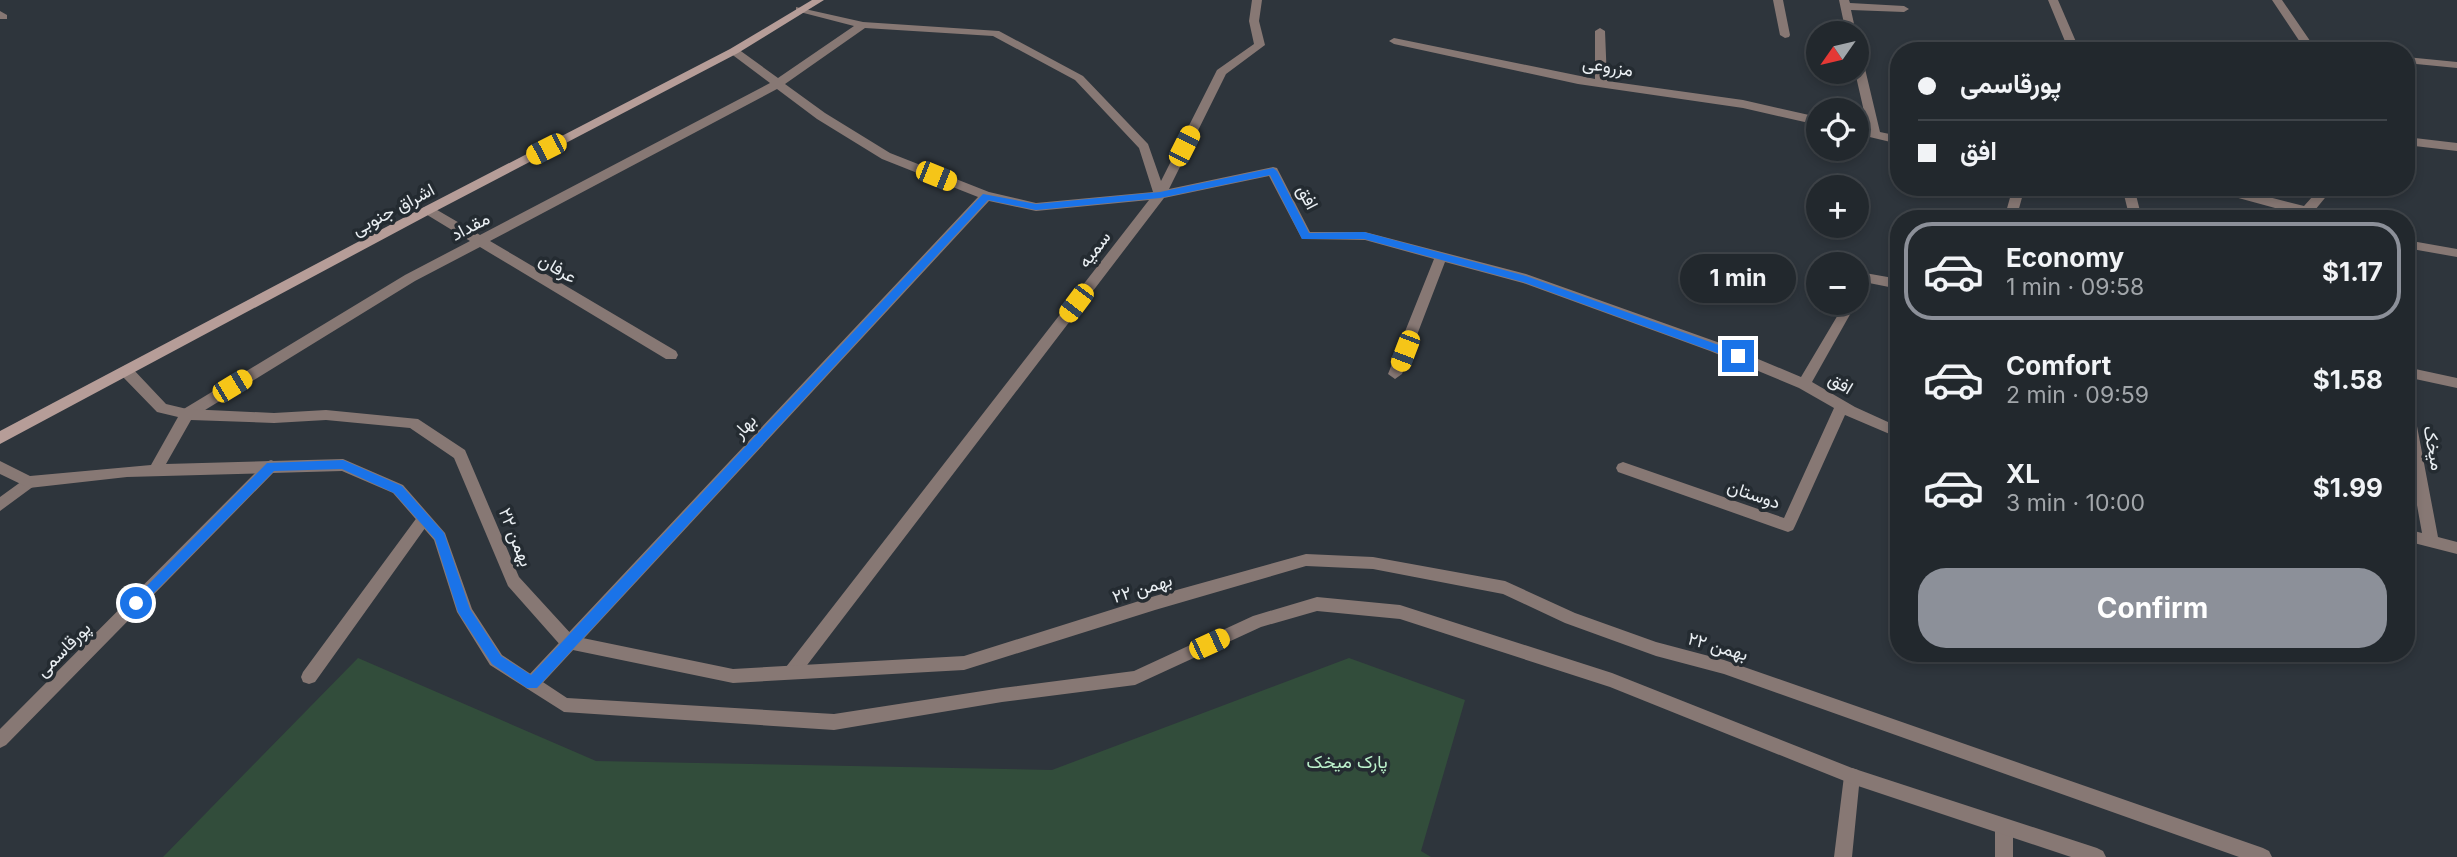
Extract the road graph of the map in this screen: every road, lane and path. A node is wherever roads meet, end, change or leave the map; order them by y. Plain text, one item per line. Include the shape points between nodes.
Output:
1 (819, 0) edge
2 (1256, 0) edge
3 (1778, 0) edge
4 (2053, 0) edge
5 (2277, 0) edge
6 (1844, 3) edge
7 (802, 5) edge
8 (1905, 9) dead end
9 (1849, 21) edge
10 (863, 25) junction
11 (1600, 31) dead end
12 (1785, 35) dead end
13 (1394, 41) dead end
14 (2071, 42) edge
15 (2306, 42) edge
16 (734, 51) junction
17 (2415, 61) edge
18 (2457, 65) edge
19 (1601, 83) junction
20 (778, 84) junction
21 (1863, 84) edge
22 (1806, 118) edge
23 (1869, 133) edge
24 (1875, 134) junction
25 (1890, 138) edge
26 (2415, 142) edge
27 (2457, 147) edge
28 (1160, 195) junction
29 (986, 196) junction
30 (2248, 196) edge
31 (2320, 196) edge
32 (428, 210) junction
33 (2303, 210) edge
34 (2308, 210) edge
35 (479, 242) junction
36 (2415, 246) edge
37 (2457, 253) edge
38 (1441, 257) junction
39 (1869, 279) edge
40 (1890, 282) edge
41 (1844, 315) edge
42 (671, 355) dead end
43 (127, 372) junction
44 (1395, 374) dead end
45 (2415, 374) edge
46 (1804, 383) junction
47 (2457, 383) edge
48 (1842, 406) junction
49 (187, 414) junction
50 (1890, 429) edge
51 (0, 438) edge
52 (2415, 454) edge
53 (271, 466) junction
54 (0, 467) edge
55 (1623, 468) dead end
56 (155, 470) junction
57 (29, 482) junction
58 (0, 505) edge
59 (423, 520) junction
60 (2415, 537) edge
61 (2431, 540) junction
62 (2457, 548) edge
63 (568, 642) junction
64 (792, 672) junction
65 (309, 677) dead end
66 (532, 683) junction
67 (0, 740) edge
68 (1852, 776) junction
69 (2004, 827) junction
70 (1843, 857) edge
71 (2004, 857) edge
72 (2097, 857) edge
73 (2263, 857) edge

1 - 7 main road, اشراق جنوبی
2 - 28 street, سمیه via 1254,21 1260,45 1221,72
3 - 12 street
4 - 14 street
5 - 15 street
6 - 8 street
6 - 9 street
7 - 10 street
7 - 16 main road, اشراق جنوبی
10 - 20 street, مقداد
10 - 28 street via 995,33 1079,78 1144,147
11 - 19 street
13 - 19 street, مزروعی
16 - 20 street, افق
16 - 32 main road, اشراق جنوبی
17 - 18 street
19 - 22 street, مزروعی
20 - 29 street, افق via 886,156
20 - 35 street, مقداد
21 - 24 street
23 - 24 street
24 - 25 street
26 - 27 street
28 - 29 street, افق via 1036,207
28 - 38 street, افق via 1273,171 1306,236 1364,236
28 - 64 street, سمیه
29 - 63 street, بهار
30 - 33 street
31 - 34 street
32 - 35 street, عرفان
32 - 43 main road, اشراق جنوبی
35 - 42 street, عرفان
35 - 49 street, مقداد
36 - 37 street
38 - 44 street
38 - 46 street, افق via 1526,279
39 - 40 street
41 - 46 street
43 - 49 street, ۲۲ بهمن via 162,408
43 - 51 main road, اشراق جنوبی
45 - 47 street
46 - 48 street, افق
48 - 50 street, افق
48 - 55 street, دوستان via 1788,526
49 - 56 street
49 - 63 street, ۲۲ بهمن via 326,415 412,423 460,454 513,581
52 - 61 street, میخک
53 - 56 street
53 - 59 street via 343,465 398,489
53 - 67 street, پورقاسمی
54 - 57 street
56 - 57 street
57 - 58 street
59 - 65 street
59 - 66 street via 440,537 465,612 496,660
60 - 61 street
61 - 62 street
63 - 64 street, ۲۲ بهمن via 733,676
63 - 66 street, بهار
64 - 73 street, ۲۲ بهمن via 964,663 1306,560 1373,563 1505,588 1656,649 1724,667
66 - 68 street via 564,705 834,722 1135,678 1258,621 1317,604 1399,612 1572,667
68 - 69 street
68 - 70 street
69 - 71 street
69 - 72 street

